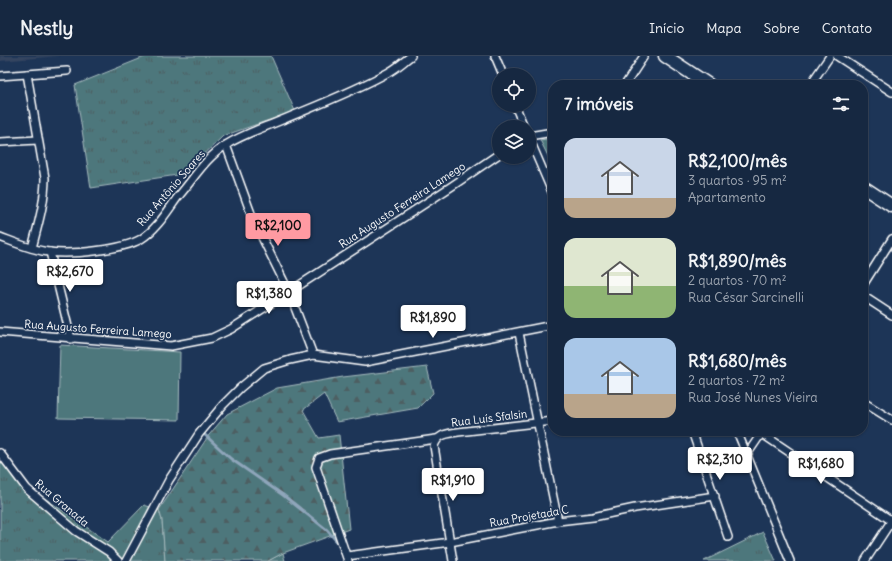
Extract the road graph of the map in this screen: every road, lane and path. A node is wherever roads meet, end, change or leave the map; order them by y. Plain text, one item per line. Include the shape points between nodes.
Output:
1 (411, 56) edge
2 (495, 56) edge
3 (644, 56) edge
4 (665, 56) edge
5 (830, 56) edge
6 (837, 56) edge
7 (500, 68) edge
8 (67, 71) dead end
9 (27, 74) junction
10 (0, 76) edge
11 (629, 80) edge
12 (701, 80) edge
13 (813, 80) edge
14 (892, 92) edge
15 (548, 133) edge
16 (536, 136) edge
17 (38, 140) junction
18 (0, 142) edge
19 (226, 145) junction
20 (536, 154) edge
21 (492, 159) edge
22 (548, 182) edge
23 (868, 190) edge
24 (892, 206) edge
25 (0, 237) edge
26 (892, 240) edge
27 (32, 248) junction
28 (50, 252) junction
29 (868, 277) edge
30 (289, 292) junction
31 (868, 299) edge
32 (892, 315) edge
33 (548, 326) edge
34 (0, 332) edge
35 (519, 333) junction
36 (71, 339) junction
37 (313, 355) junction
38 (868, 405) edge
39 (892, 420) edge
40 (548, 422) edge
41 (539, 423) junction
42 (694, 436) edge
43 (739, 436) edge
44 (759, 436) edge
45 (768, 436) edge
46 (435, 443) junction
47 (0, 453) edge
48 (746, 456) junction
49 (715, 496) junction
50 (558, 521) junction
51 (892, 521) edge
52 (728, 537) dead end
53 (450, 542) junction
54 (347, 558) edge
55 (118, 561) edge
56 (126, 561) edge
57 (453, 561) edge
58 (790, 561) edge
59 (865, 561) edge

1 - 19 street, Rua Antônio Soares via 391,71 355,89
2 - 7 street
3 - 11 street
4 - 12 main road
5 - 13 street
6 - 14 street
8 - 9 street
9 - 10 street
9 - 17 street
15 - 16 street
17 - 18 street
17 - 27 street via 45,193
19 - 28 street, Rua Antônio Soares via 197,172 142,239 120,247 100,250
19 - 30 street via 253,218
20 - 22 street
21 - 30 street, Rua Augusto Ferreira Lamego
23 - 24 main road
25 - 27 street, Rua Antônio Soares
26 - 29 street
27 - 28 street, Rua Antônio Soares
28 - 36 street
30 - 36 street, Rua Augusto Ferreira Lamego via 230,329 199,341 170,346
30 - 37 street
31 - 32 street
33 - 35 street
34 - 36 street, Rua Augusto Ferreira Lamego
35 - 37 street via 365,362
35 - 41 street
37 - 56 street via 264,368 223,405 199,434 169,480
38 - 39 street
40 - 41 street, Rua Luís Sfalsin
41 - 46 street, Rua Luís Sfalsin via 458,432 443,435
41 - 50 street
42 - 49 street
43 - 48 street
44 - 48 street
45 - 51 street
46 - 53 street
46 - 54 street, Rua Luís Sfalsin via 330,454 319,458 316,467
47 - 55 street, Rua Granada via 27,489 76,531 109,552
48 - 58 street
49 - 50 street, Rua Projetada C
49 - 52 street
50 - 53 street, Rua Projetada C
51 - 59 street
53 - 54 street, Rua Projetada C
53 - 57 street

